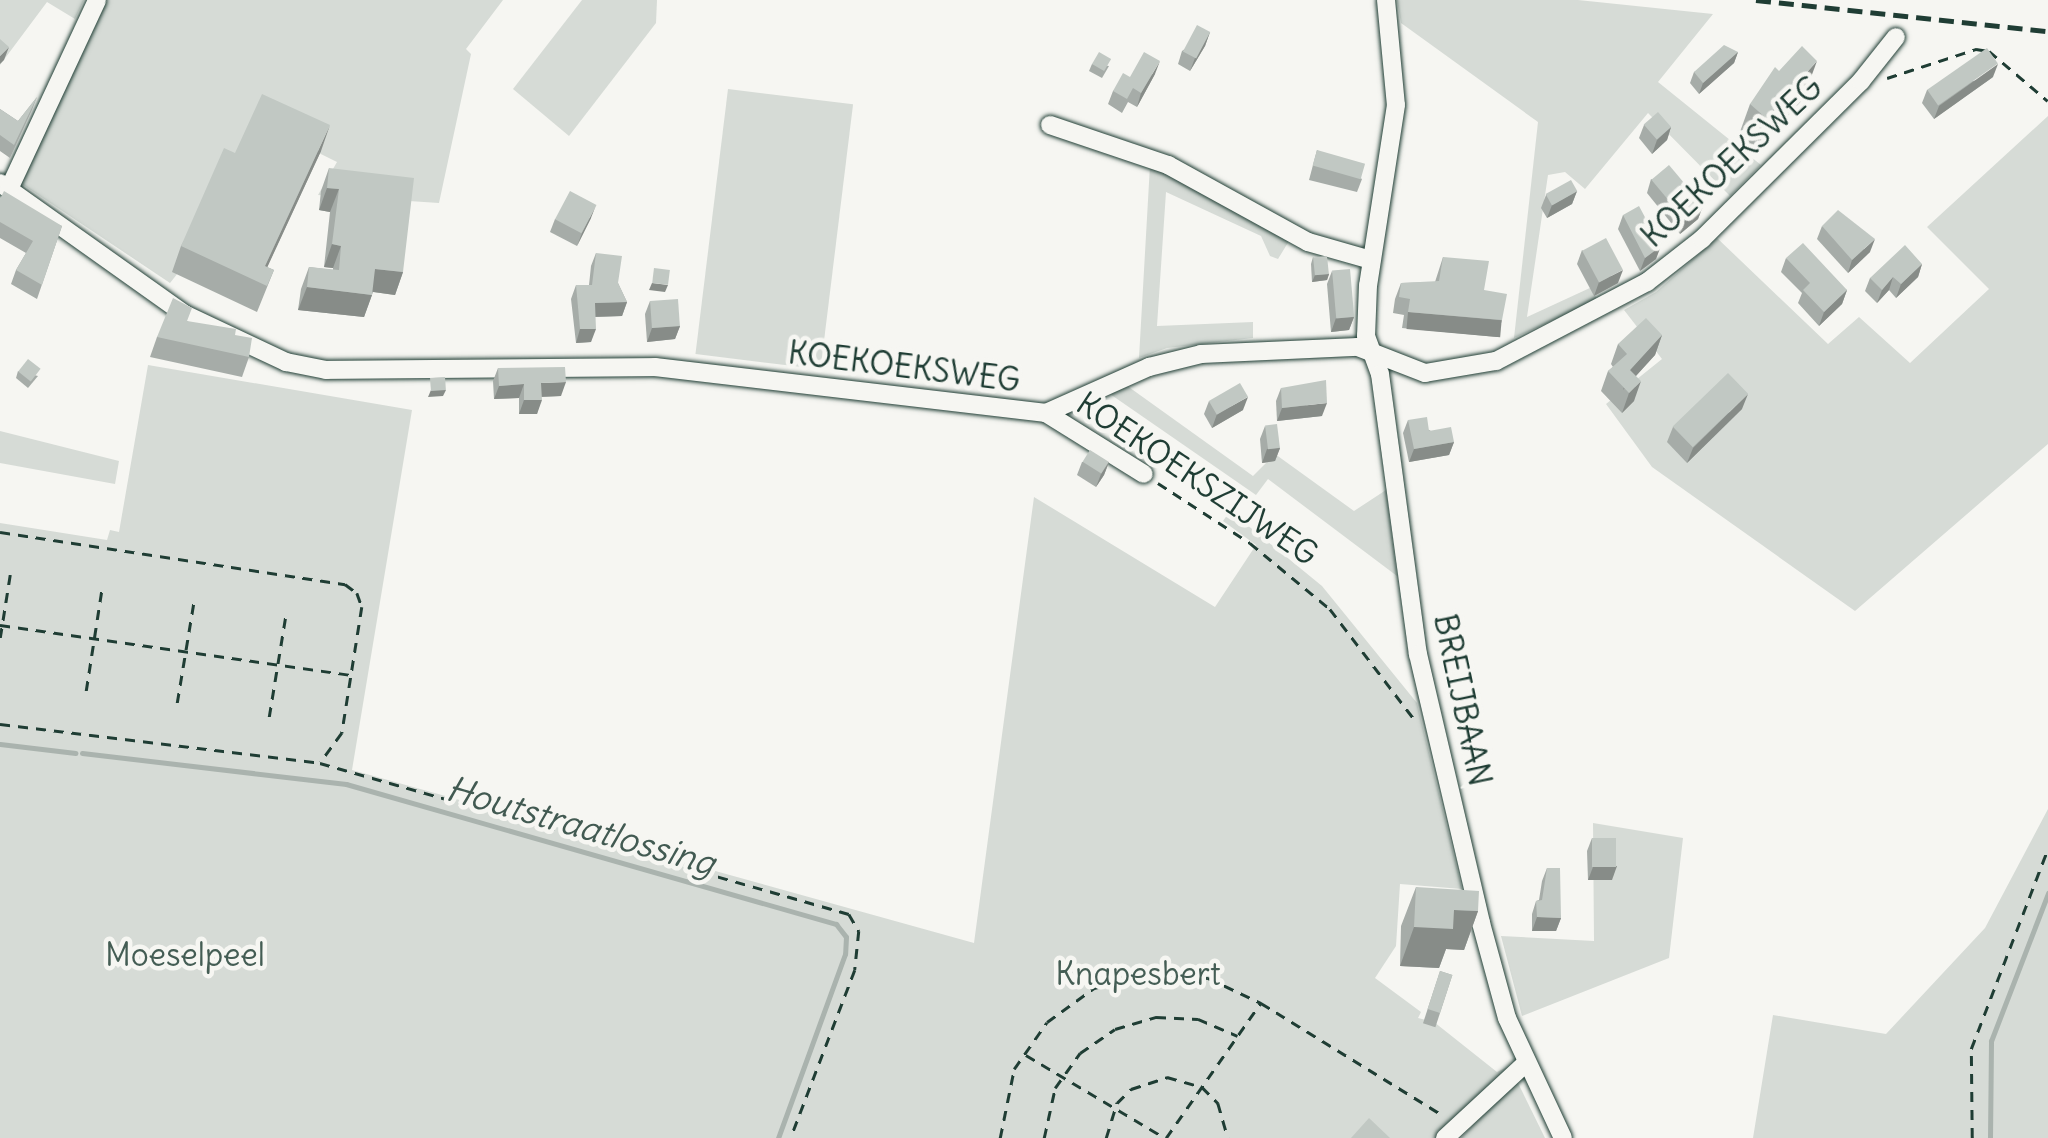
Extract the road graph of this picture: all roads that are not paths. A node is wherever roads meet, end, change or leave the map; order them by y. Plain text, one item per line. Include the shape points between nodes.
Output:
1 (98, 0) edge
2 (1386, 0) edge
3 (1896, 37) dead end
4 (1050, 124) dead end
5 (4, 186) edge
6 (1372, 260) junction
7 (1372, 354) junction
8 (1046, 412) junction
9 (1144, 474) road end
10 (1526, 1063) junction
11 (1452, 1131) edge
12 (1563, 1138) edge

1 - 5 street
2 - 6 street, BREIJBAAN via 1396,105
3 - 7 street, KOEKOEKSWEG via 1860,82 1702,240 1647,282 1496,361 1462,371 1425,373
4 - 6 street via 1168,165 1308,242
5 - 8 street, KOEKOEKSWEG via 184,314 286,362 326,370 655,368
6 - 7 street, BREIJBAAN via 1366,336
7 - 8 street, KOEKOEKSWEG via 1358,347 1201,354 1149,368
7 - 10 street, BREIJBAAN via 1433,723 1480,923
8 - 9 street, KOEKOEKSZIJWEG
10 - 11 street
10 - 12 street, BREIJBAAN

